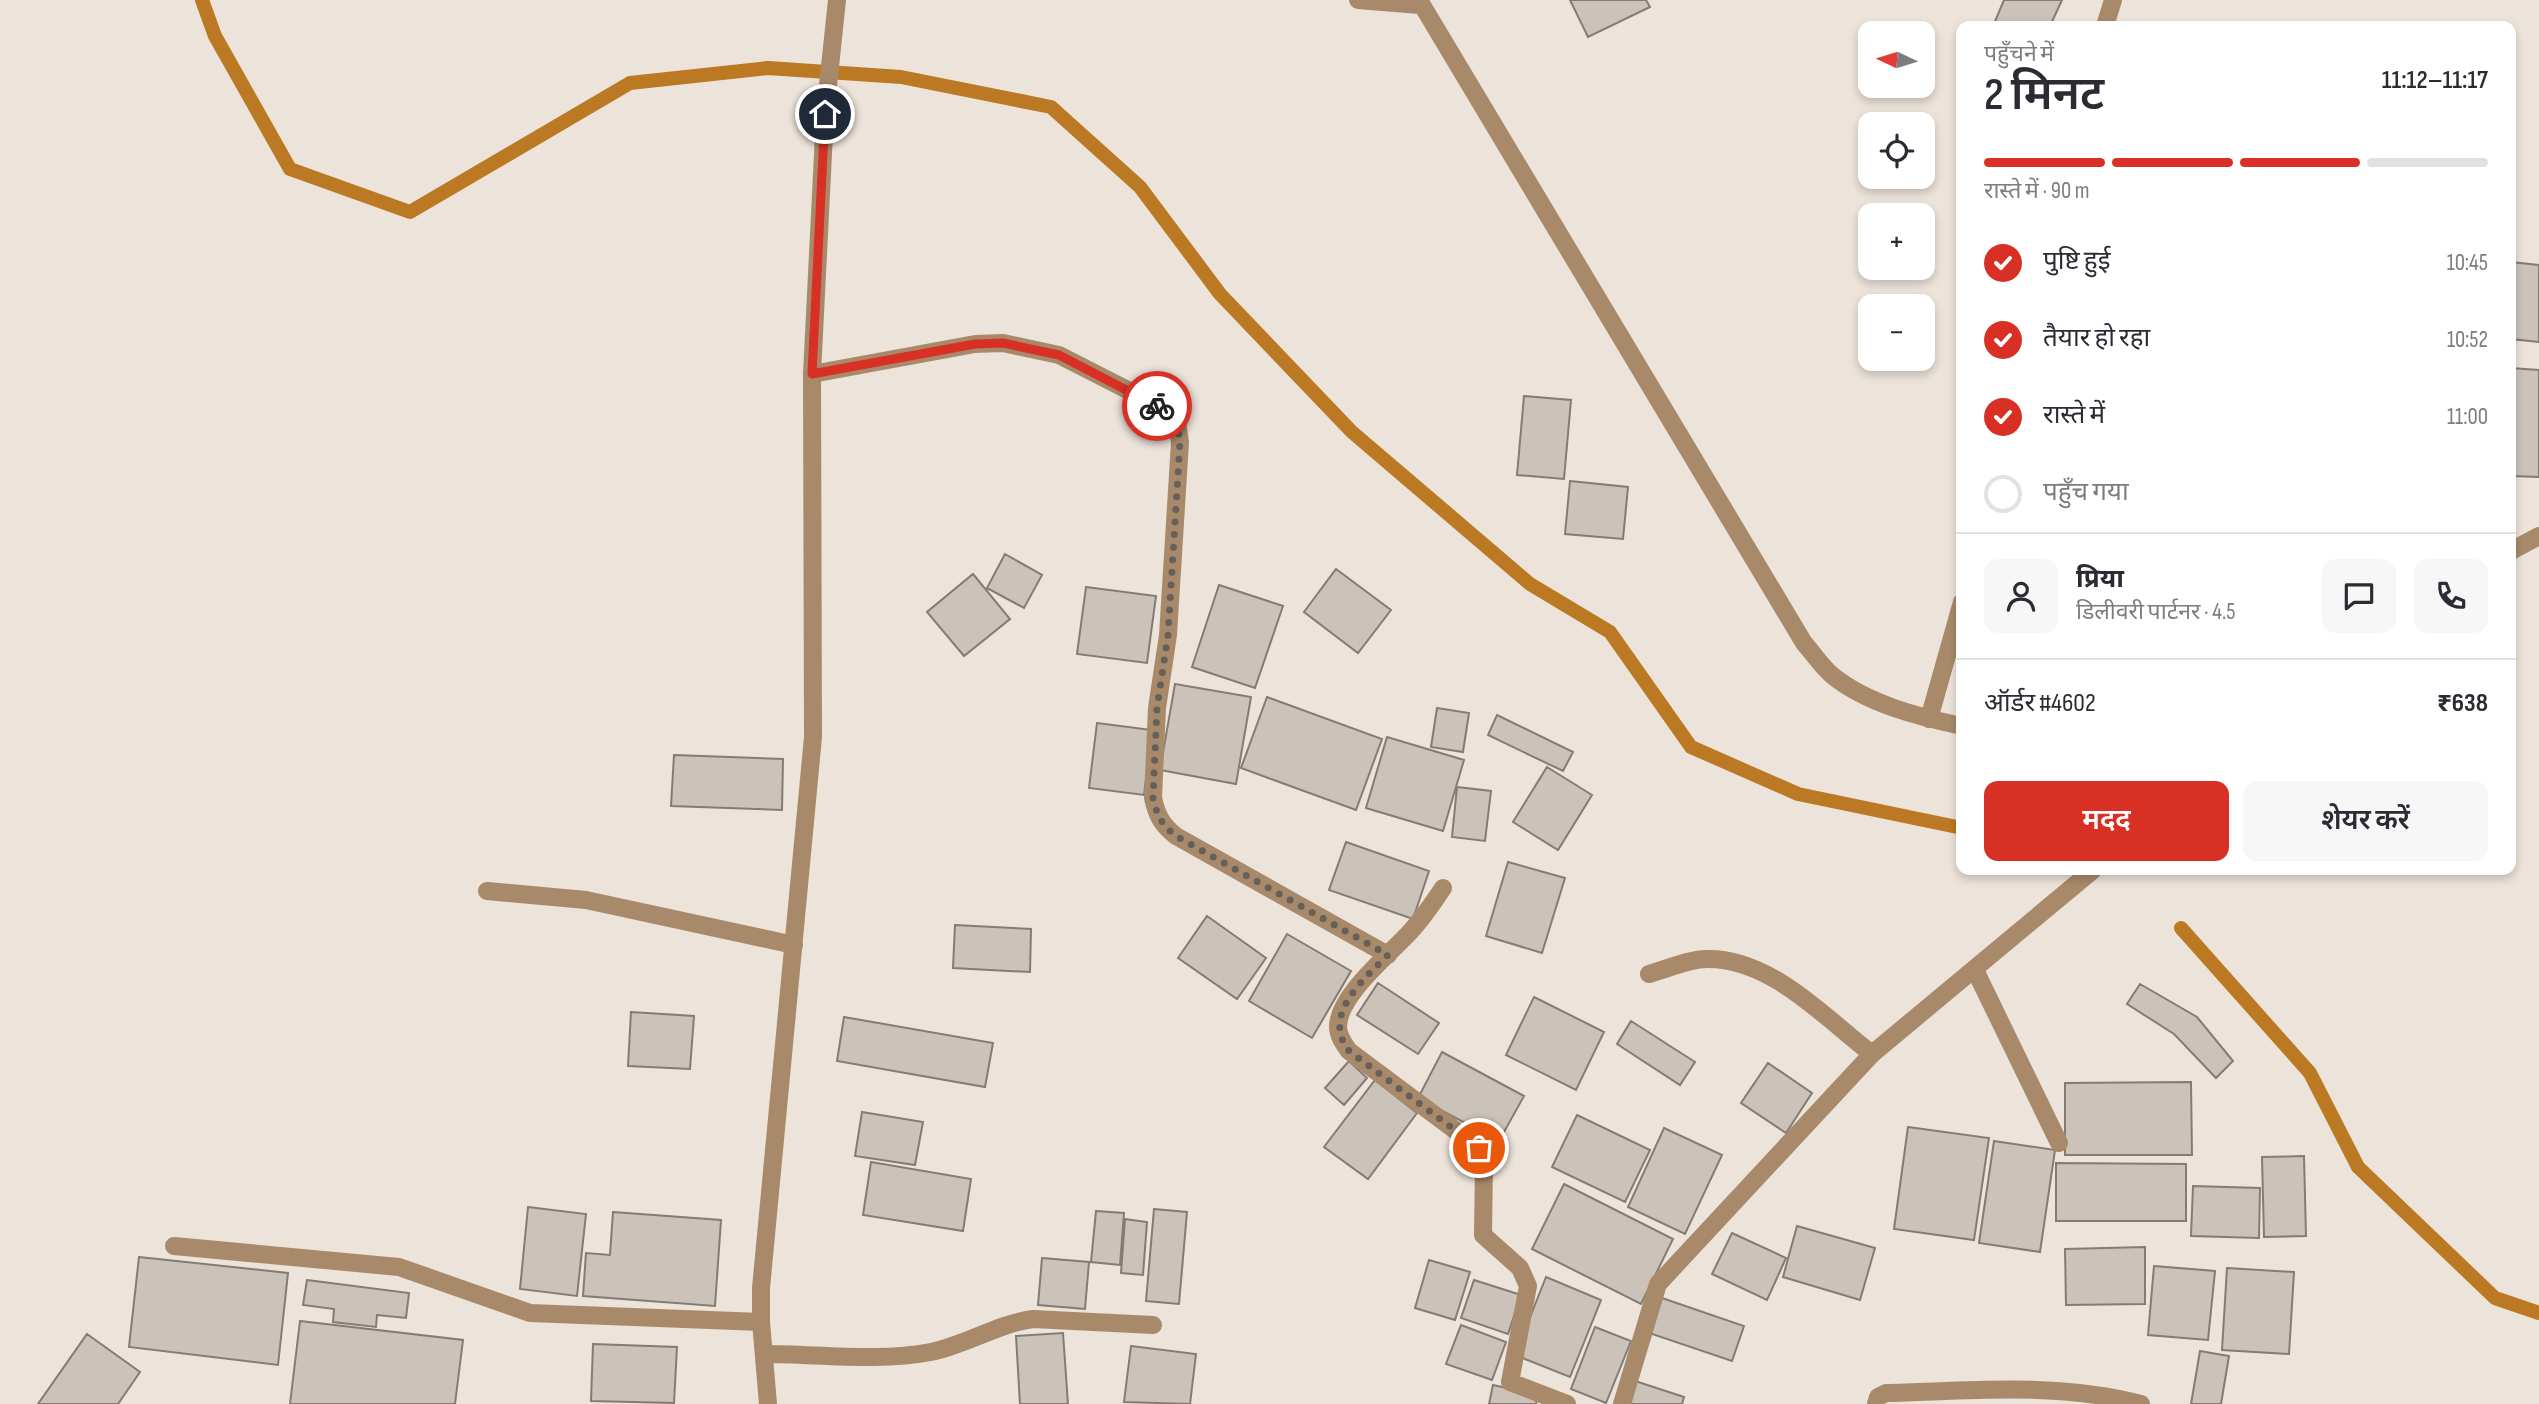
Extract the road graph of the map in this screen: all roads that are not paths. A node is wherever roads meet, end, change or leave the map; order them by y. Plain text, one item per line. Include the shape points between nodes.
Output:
1 (837, 0) edge
2 (1358, 0) edge
3 (2113, 0) edge
4 (1420, 3) edge
5 (2107, 21) edge
6 (812, 374) junction
7 (2539, 536) edge
8 (2516, 548) edge
9 (1956, 623) edge
10 (1929, 719) junction
11 (1956, 725) edge
12 (2087, 875) edge
13 (1443, 888) dead end
14 (487, 891) dead end
15 (794, 945) junction
16 (1388, 955) junction
17 (1975, 970) junction
18 (1649, 974) dead end
19 (1872, 1054) junction
20 (2059, 1143) dead end
21 (174, 1246) dead end
22 (761, 1322) junction
23 (1153, 1325) dead end
24 (764, 1354) junction
25 (768, 1404) edge
26 (1567, 1404) edge
27 (1622, 1404) edge
28 (1875, 1404) edge
29 (2141, 1404) edge

1 - 6 street via 825,114
2 - 4 street
3 - 5 street
4 - 10 street via 1804,643 1834,676 1870,697
6 - 15 street via 813,737
6 - 16 street via 1003,343 1059,355 1155,404 1177,422 1180,442 1168,635 1157,708 1156,811 1162,825 1176,836
7 - 8 street
9 - 10 street
10 - 11 street
12 - 17 street
13 - 16 street
14 - 15 street via 599,902
15 - 22 street
16 - 26 street via 1363,979 1344,1007 1338,1026 1342,1042 1479,1148 1484,1163 1483,1235 1520,1268 1528,1286 1510,1382
17 - 19 street
17 - 20 street
18 - 19 street via 1705,959 1742,963 1779,981
19 - 27 street via 1658,1284
21 - 22 street via 399,1268 530,1312
22 - 24 street
23 - 24 street via 1033,1319 932,1352
24 - 25 street
28 - 29 street via 1886,1393 2057,1388

